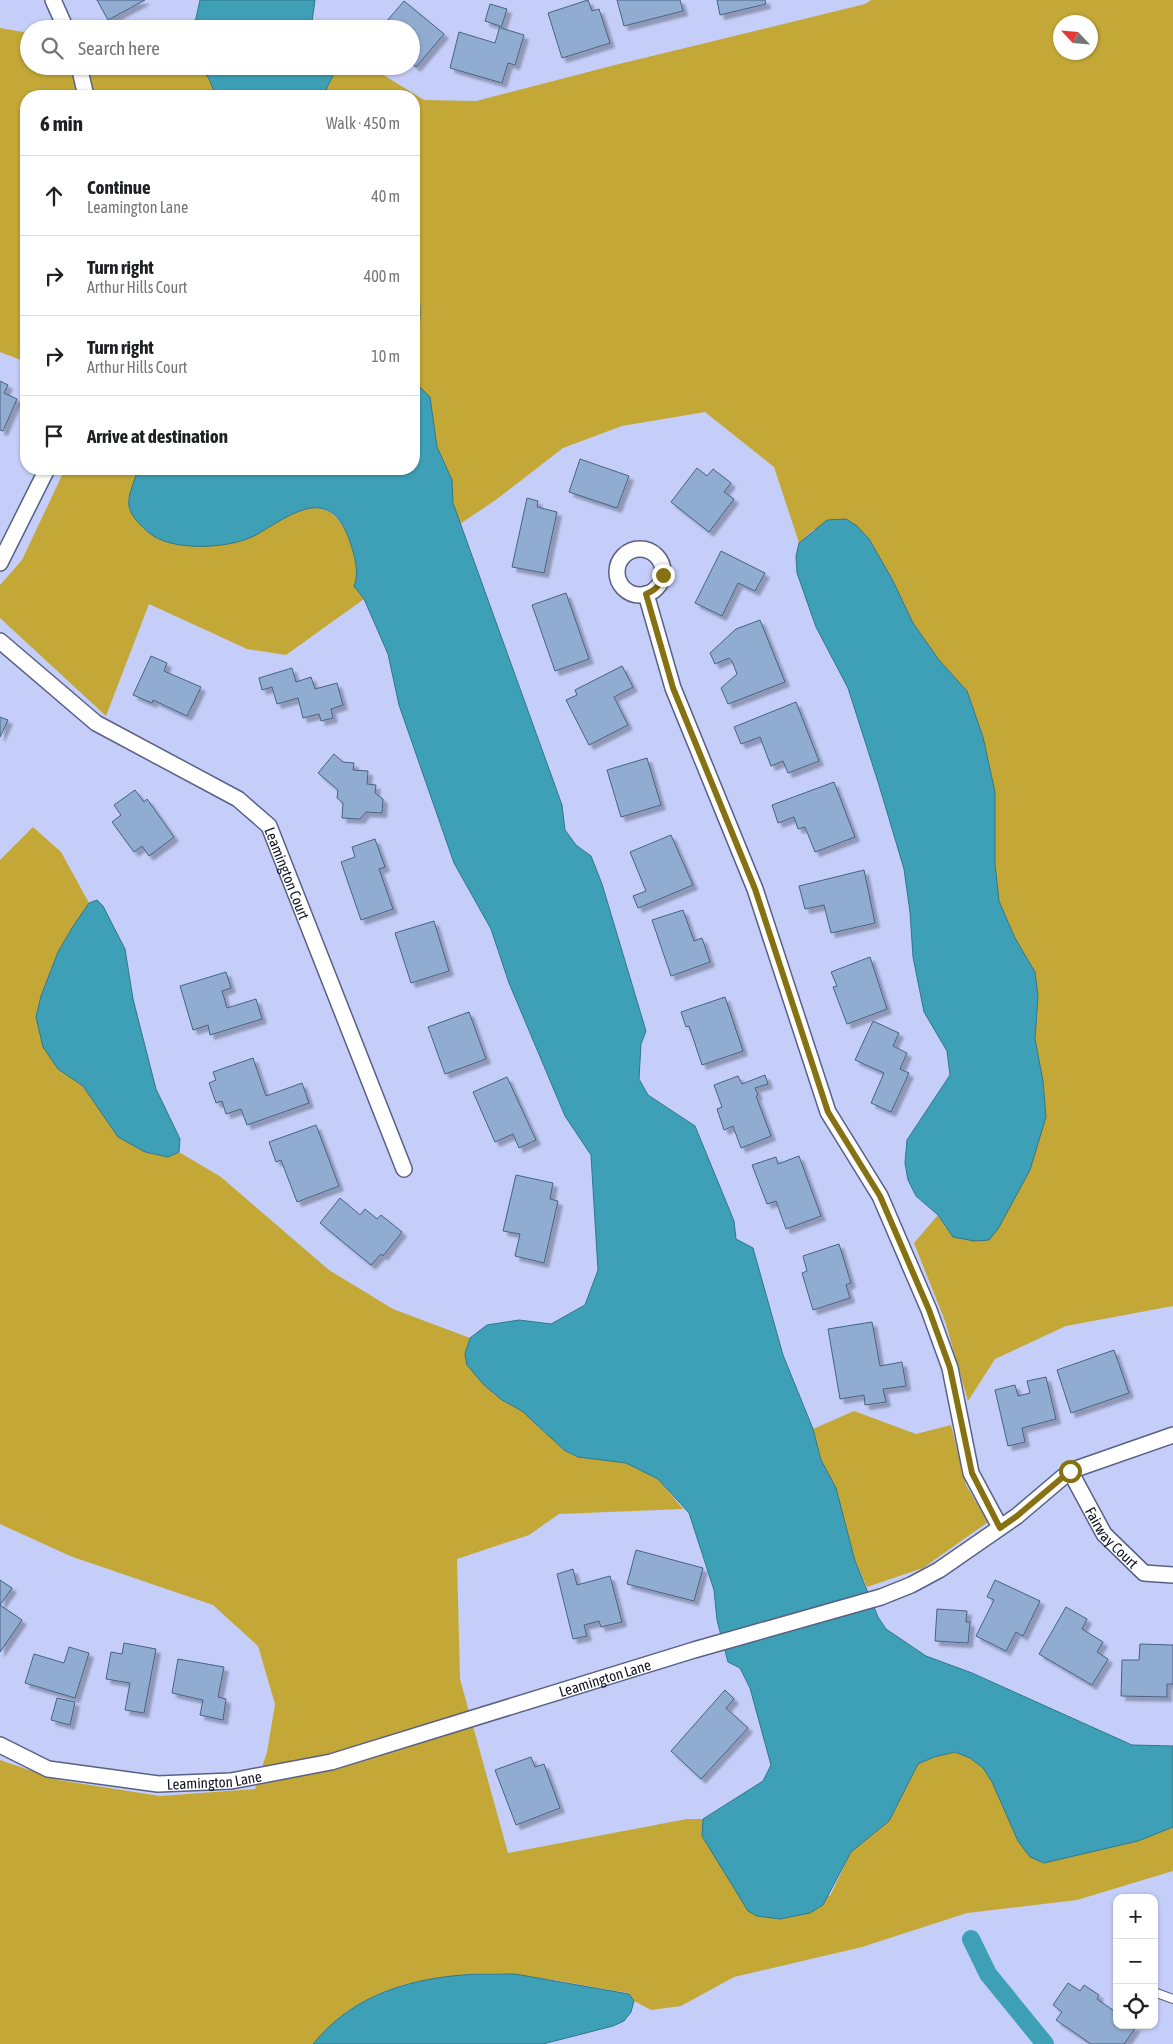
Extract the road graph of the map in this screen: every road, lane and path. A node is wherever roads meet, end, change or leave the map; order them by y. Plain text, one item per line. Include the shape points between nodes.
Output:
1 (53, 0) edge
2 (62, 20) edge
3 (80, 75) edge
4 (84, 90) edge
5 (44, 475) edge
6 (0, 562) edge
7 (646, 594) dead end
8 (0, 641) edge
9 (404, 1169) dead end
10 (1173, 1435) edge
11 (1070, 1471) junction
12 (1000, 1528) junction
13 (1173, 1575) edge
14 (0, 1745) edge
15 (1158, 1993) edge
16 (1173, 1998) edge

1 - 2 street
3 - 4 street
5 - 6 street
7 - 12 street via 673,688 755,889 828,1112 880,1196 929,1310 950,1368 972,1473
8 - 9 street, Leamington Court via 96,723 238,799 269,826
10 - 11 street, Leamington Lane
11 - 12 street, Leamington Lane
11 - 13 street, Fairway Court via 1104,1534 1144,1573
12 - 14 street, Leamington Lane via 939,1570 880,1597 694,1650 331,1762 231,1781 158,1784 48,1769
15 - 16 lane

